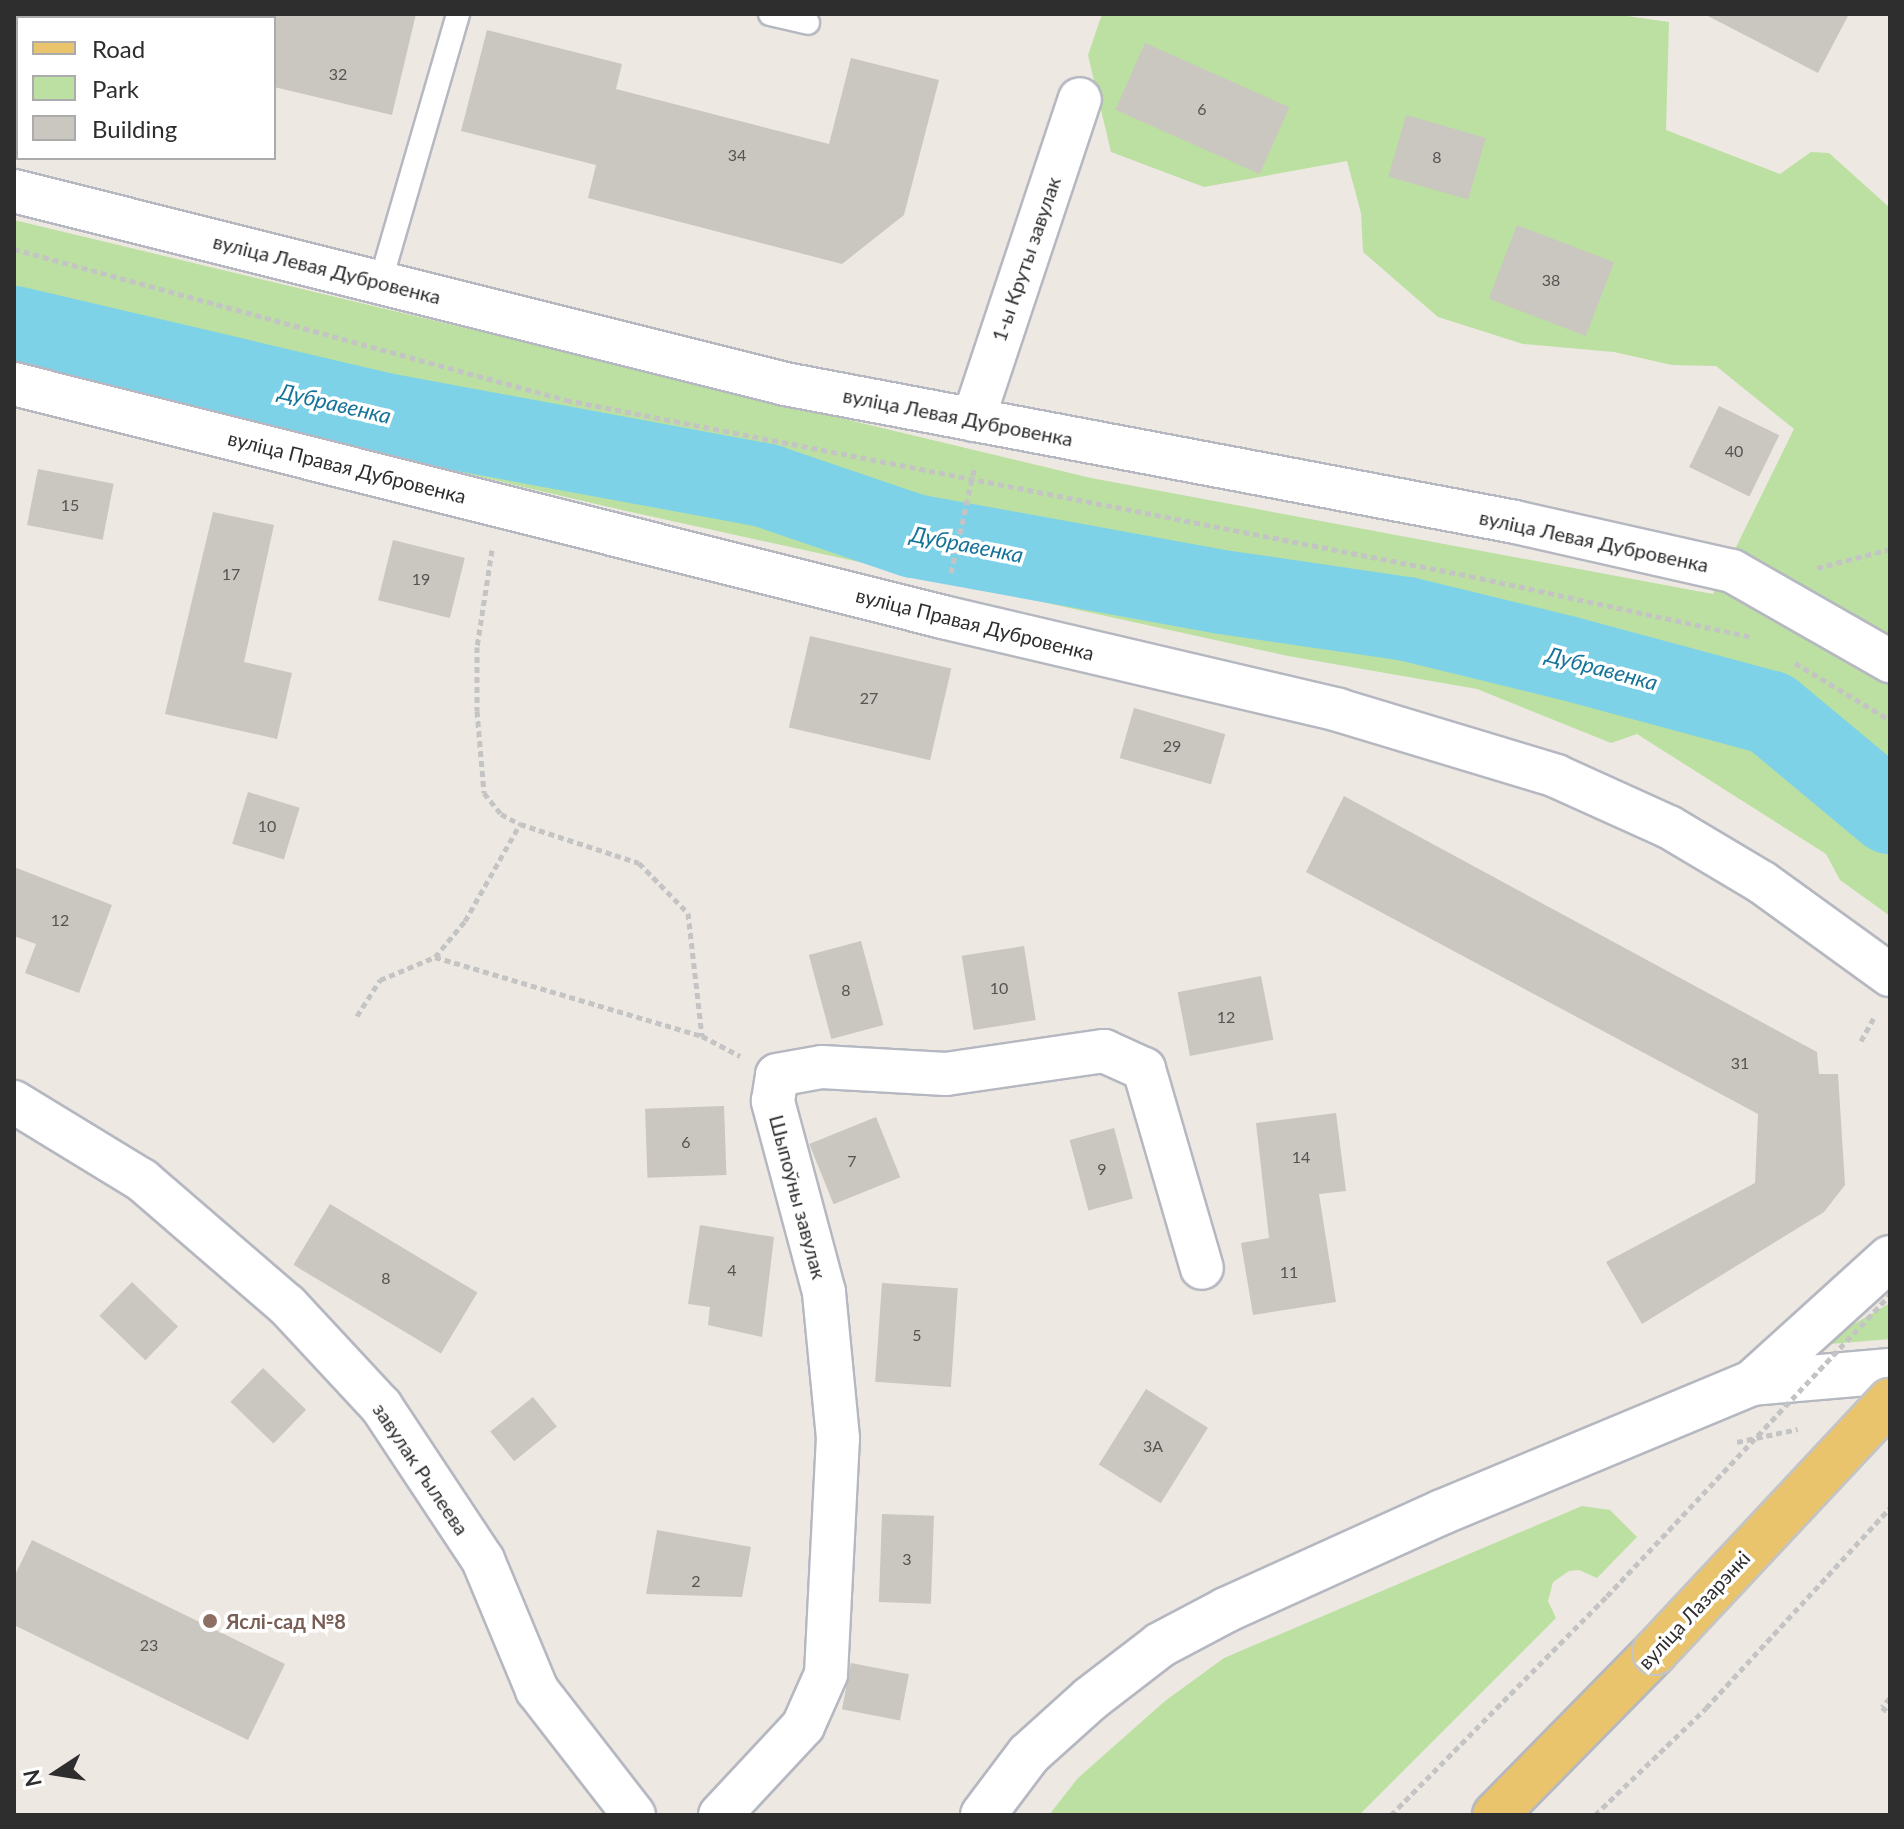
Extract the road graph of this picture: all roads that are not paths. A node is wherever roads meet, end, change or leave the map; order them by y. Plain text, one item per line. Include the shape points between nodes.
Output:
1 (458, 14) edge
2 (770, 14) edge
3 (808, 23) dead end
4 (1080, 99) dead end
5 (14, 191) edge
6 (380, 283) junction
7 (14, 384) edge
8 (973, 420) junction
9 (1890, 661) edge
10 (1890, 975) edge
11 (14, 1102) edge
12 (1890, 1258) edge
13 (1202, 1268) dead end
14 (1890, 1371) edge
15 (1752, 1383) junction
16 (1890, 1401) edge
17 (634, 1815) edge
18 (720, 1815) edge
19 (983, 1815) edge
20 (1495, 1815) edge

1 - 6 lane
2 - 3 lane
4 - 8 street, 1-ы Круты завулак
5 - 6 street, вуліца Левая Дубровенка
6 - 8 street, вуліца Левая Дубровенка via 785,384
7 - 10 street, вуліца Правая Дубровенка via 943,617 1338,710 1556,776 1669,827 1763,883
8 - 9 street, вуліца Левая Дубровенка via 1515,522 1732,571
11 - 17 street, завулак Рылеева via 142,1180 287,1305 381,1406 483,1560 537,1690
12 - 15 street
13 - 18 street, Шыпоўны завулак via 1144,1069 1104,1051 946,1074 822,1067 777,1075 773,1101 824,1292 838,1438 826,1674 803,1726
14 - 15 street
15 - 19 street via 1442,1512 1160,1645 1029,1754
16 - 20 main road, вуліца Лазарэнкі, bridge

